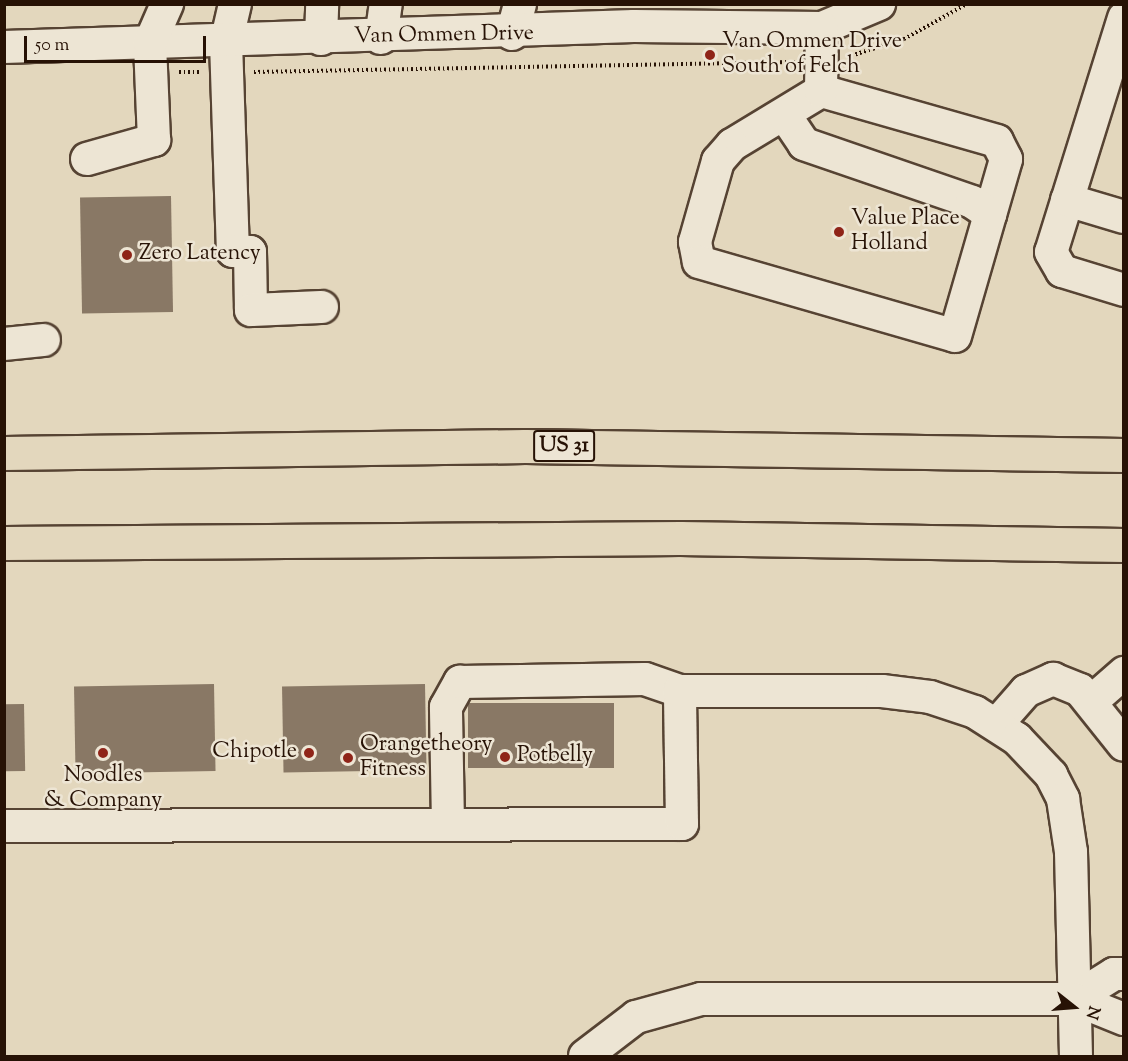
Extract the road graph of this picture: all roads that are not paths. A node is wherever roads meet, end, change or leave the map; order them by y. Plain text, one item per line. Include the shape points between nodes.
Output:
1 (167, 4) edge
2 (235, 4) edge
3 (322, 4) edge
4 (386, 4) edge
5 (520, 4) edge
6 (879, 4) edge
7 (1124, 18) edge
8 (822, 28) junction
9 (512, 34) junction
10 (381, 38) junction
11 (321, 39) junction
12 (4, 47) edge
13 (226, 57) junction
14 (151, 58) junction
15 (821, 91) junction
16 (784, 114) junction
17 (87, 159) dead end
18 (1067, 200) junction
19 (990, 214) junction
20 (1124, 217) edge
21 (1124, 290) edge
22 (322, 307) dead end
23 (44, 340) dead end
24 (4, 344) edge
25 (4, 453) edge
26 (1124, 455) edge
27 (4, 543) edge
28 (1124, 545) edge
29 (1124, 673) edge
30 (680, 691) junction
31 (1092, 701) junction
32 (998, 724) junction
33 (1124, 745) edge
34 (448, 825) junction
35 (4, 826) edge
36 (1124, 974) edge
37 (1074, 999) junction
38 (1124, 1019) edge
39 (585, 1056) edge
40 (1076, 1056) edge

1 - 14 street
2 - 13 street
3 - 11 street
4 - 10 street
5 - 9 street
6 - 8 street, Van Ommen Drive
7 - 18 street
8 - 9 street, Van Ommen Drive via 634,26
8 - 15 street
9 - 10 street, Van Ommen Drive
10 - 11 street, Van Ommen Drive
11 - 13 street, Van Ommen Drive
12 - 14 street, Van Ommen Drive
13 - 14 street, Van Ommen Drive
13 - 22 street via 233,251 249,252 251,310
14 - 17 street via 154,140
15 - 16 street
15 - 19 street via 997,141 1006,159
16 - 19 street via 804,144 972,202
16 - 19 street via 732,145 718,161 695,242 699,262 955,336
18 - 20 street
18 - 21 street via 1051,252 1062,271
23 - 24 street
25 - 26 highway, US 31 via 525,446
27 - 28 highway via 635,538
29 - 31 street
30 - 32 street via 907,693 966,709
30 - 34 street via 682,824
30 - 34 street via 645,679 460,682 446,707
31 - 32 street via 1066,682 1039,682
31 - 33 street
32 - 37 street via 1035,757 1063,799 1071,852
34 - 35 street
36 - 37 street via 1114,974
37 - 38 street
37 - 39 street via 701,999 636,1017
37 - 40 street

